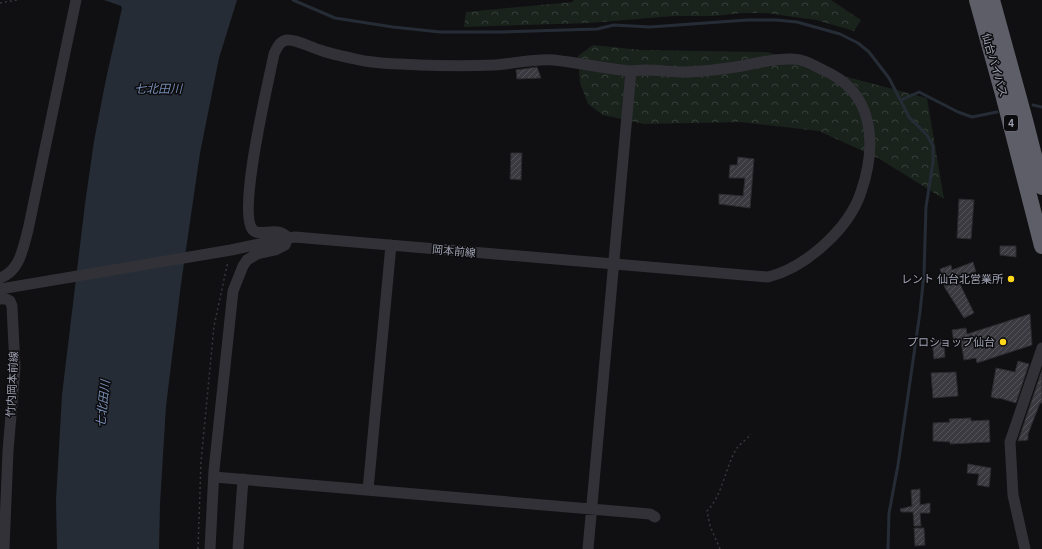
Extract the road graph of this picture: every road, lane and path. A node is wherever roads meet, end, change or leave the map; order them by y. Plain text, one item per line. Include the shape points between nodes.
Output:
1 (17, 0) edge
2 (76, 0) edge
3 (977, 0) edge
4 (992, 0) edge
5 (0, 3) edge
6 (631, 71) junction
7 (1042, 187) edge
8 (292, 238) junction
9 (391, 245) junction
10 (1042, 246) edge
11 (231, 250) junction
12 (613, 265) junction
13 (0, 278) edge
14 (0, 289) edge
15 (0, 299) edge
16 (1042, 348) edge
17 (751, 434) dead end
18 (4, 451) edge
19 (214, 477) junction
20 (243, 479) junction
21 (368, 490) junction
22 (592, 509) junction
23 (655, 517) dead end
24 (4, 549) edge
25 (198, 549) edge
26 (210, 549) edge
27 (238, 549) edge
28 (588, 549) edge
29 (720, 549) edge
30 (1025, 549) edge

1 - 5 path
2 - 13 street via 28,230 18,264 11,272
3 - 10 highway, 仙台バイパス / 4
4 - 7 highway, 仙台バイパス / 4
6 - 8 street, 岡本前線 via 552,60 460,66 392,64 366,61 287,40 282,42 274,54 252,168 249,213 252,229 255,231 276,231
6 - 12 street
6 - 12 street, 岡本前線 via 683,72 777,59 794,59 812,64 832,73 859,98 870,134 868,166 858,199 845,221 809,257 776,275 759,277
8 - 9 street, 岡本前線
8 - 11 street
8 - 19 street via 285,245 257,254 248,260 233,291
9 - 12 street, 岡本前線
9 - 21 street
11 - 14 street
11 - 25 path via 214,326 201,462
12 - 22 street
15 - 18 street, 竹内岡本前線 via 10,301 15,367
16 - 30 street via 1010,442 1013,495
17 - 29 path via 738,447 713,505 707,511 710,526
18 - 24 street, 竹内岡本前線
19 - 20 street
19 - 26 street
20 - 21 street
20 - 27 street
21 - 22 street
22 - 23 street via 650,514
22 - 28 street

